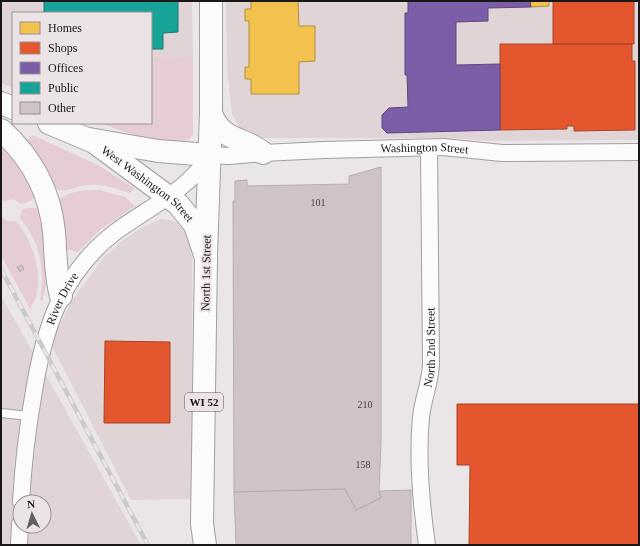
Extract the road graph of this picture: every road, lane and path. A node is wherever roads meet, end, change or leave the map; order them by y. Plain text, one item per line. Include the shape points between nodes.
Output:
1 (211, 1) edge
2 (1, 103) edge
3 (12, 108) edge
4 (211, 113) junction
5 (52, 124) edge
6 (1, 130) edge
7 (89, 139) junction
8 (429, 148) junction
9 (639, 152) edge
10 (263, 153) junction
11 (210, 155) junction
12 (168, 196) junction
13 (206, 258) junction
14 (61, 296) junction
15 (1, 413) edge
16 (29, 416) junction
17 (22, 494) edge
18 (20, 534) edge
19 (20, 545) edge
20 (205, 545) edge
21 (428, 545) edge

1 - 4 main road, North 1st Street
2 - 3 main road
4 - 10 main road via 217,124 228,134
4 - 11 main road, North 1st Street
5 - 7 main road, West Washington Street / WI 52
6 - 14 main road via 28,160 44,191 52,221 56,276
7 - 11 main road, West Washington Street via 158,152
7 - 12 main road, West Washington Street / WI 52
8 - 9 street, Washington Street via 502,153
8 - 10 street, Washington Street
8 - 21 street, North 2nd Street via 431,362 420,431 421,499
10 - 11 street, Washington Street via 239,156
11 - 12 street, River Drive via 196,173
11 - 13 main road, North 1st Street
12 - 13 main road, West Washington Street / WI 52 via 183,209 195,225
12 - 14 street, River Drive via 101,244 82,265
13 - 20 main road, North 1st Street / WI 52 via 202,524
14 - 16 street, River Drive via 42,346
15 - 16 lane
16 - 17 street, River Drive
18 - 19 street

